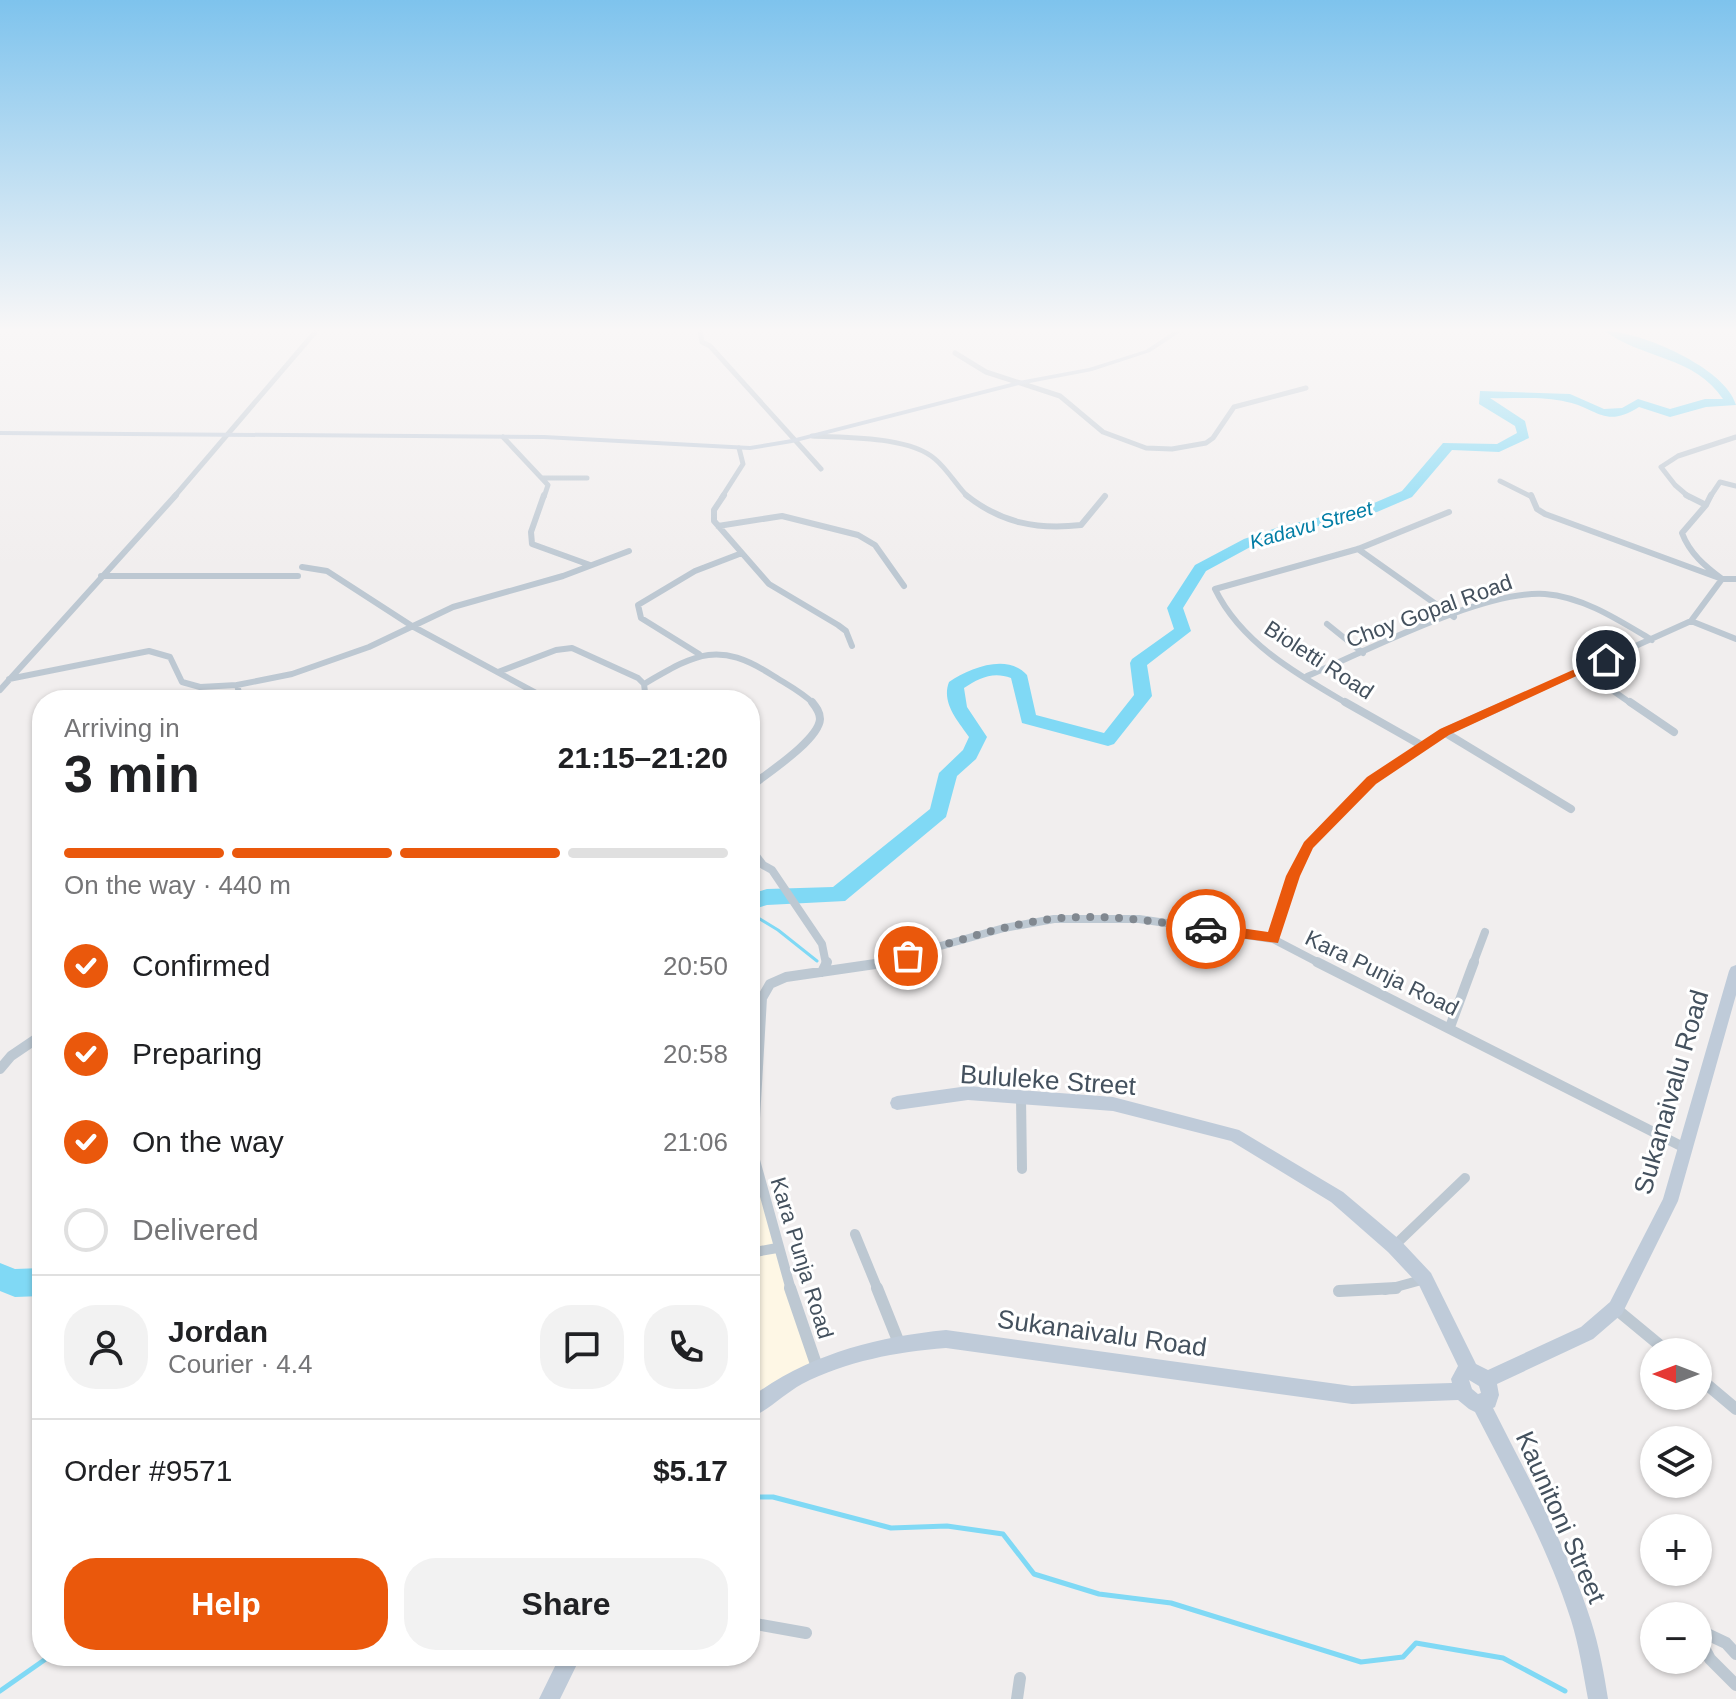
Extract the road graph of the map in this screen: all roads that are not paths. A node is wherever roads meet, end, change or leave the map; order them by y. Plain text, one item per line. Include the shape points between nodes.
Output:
1 (247, 410) edge
2 (768, 410) edge
3 (912, 410) edge
4 (1077, 410) edge
5 (1230, 410) edge
6 (0, 433) edge
7 (226, 435) junction
8 (811, 436) junction
9 (503, 437) junction
10 (1736, 437) edge
11 (795, 440) junction
12 (739, 448) junction
13 (821, 469) dead end
14 (543, 478) junction
15 (587, 478) dead end
16 (1500, 481) dead end
17 (1736, 486) edge
18 (1105, 496) dead end
19 (1706, 505) junction
20 (1449, 512) dead end
21 (718, 526) junction
22 (1358, 549) junction
23 (629, 551) dead end
24 (742, 553) junction
25 (591, 565) junction
26 (302, 567) dead end
27 (101, 576) junction
28 (298, 576) dead end
29 (1736, 579) edge
30 (1720, 582) junction
31 (904, 586) dead end
32 (1454, 617) junction
33 (1691, 621) junction
34 (1327, 624) dead end
35 (412, 626) junction
36 (1736, 639) edge
37 (1652, 640) junction
38 (852, 646) dead end
39 (1363, 653) junction
40 (699, 654) junction
41 (1583, 670) junction
42 (498, 672) junction
43 (1307, 676) junction
44 (9, 679) junction
45 (644, 684) junction
46 (237, 685) junction
47 (0, 690) edge
48 (238, 690) edge
49 (531, 690) edge
50 (645, 690) edge
51 (1444, 732) junction
52 (1674, 732) dead end
53 (1421, 745) junction
54 (760, 779) edge
55 (1571, 809) dead end
56 (760, 860) edge
57 (1485, 932) dead end
58 (1273, 939) junction
59 (1736, 971) edge
60 (822, 972) junction
61 (760, 1012) edge
62 (1450, 1027) junction
63 (32, 1042) edge
64 (0, 1069) edge
65 (1021, 1097) junction
66 (897, 1103) dead end
67 (1685, 1148) junction
68 (1022, 1169) dead end
69 (1465, 1178) dead end
70 (760, 1184) edge
71 (855, 1234) dead end
72 (1394, 1246) junction
73 (777, 1248) junction
74 (760, 1251) edge
75 (1425, 1279) junction
76 (1339, 1291) dead end
77 (1616, 1308) junction
78 (1651, 1338) edge
79 (899, 1343) junction
80 (817, 1367) junction
81 (1478, 1375) junction
82 (1712, 1389) edge
83 (1462, 1391) junction
84 (760, 1401) edge
85 (1481, 1404) junction
86 (1736, 1409) edge
87 (760, 1625) edge
88 (806, 1633) dead end
89 (1736, 1654) edge
90 (566, 1666) edge
91 (1020, 1678) dead end
92 (1736, 1685) edge
93 (549, 1699) edge
94 (1017, 1699) edge
95 (1598, 1699) edge

1 - 7 street
2 - 11 street
3 - 8 street
4 - 5 street via 1103,432 1155,450 1206,443
6 - 7 street
7 - 9 street
7 - 27 street
8 - 11 street
8 - 18 street via 923,451 981,506 1017,525 1053,530 1081,525
9 - 12 street
9 - 14 street
10 - 19 street via 1670,458 1661,467 1684,496
11 - 12 street
11 - 13 street
12 - 21 street via 743,464 714,510
14 - 15 street
14 - 25 street via 548,491 531,532 532,544
16 - 30 street via 1531,494 1545,514
17 - 19 street via 1715,485
19 - 30 street via 1682,533 1685,545
20 - 22 street
21 - 24 street
21 - 31 street via 782,516 858,535 875,545
22 - 32 street
22 - 43 street, Bioletti Road via 1215,589 1237,628
23 - 25 street
24 - 38 street via 769,584 846,631
24 - 40 street via 695,571 638,605 641,618
25 - 35 street via 453,607
26 - 35 street via 327,571
27 - 28 street
27 - 44 street
29 - 30 street
30 - 33 street
32 - 37 street, Choy Gopal Road via 1521,594 1547,595 1587,604
32 - 39 street, Choy Gopal Road
33 - 36 street
33 - 37 street
34 - 39 street
35 - 42 street
35 - 46 street via 339,659
37 - 41 street
39 - 43 street, Choy Gopal Road
40 - 45 street
40 - 54 street via 745,657 820,711 818,727 807,741
41 - 51 street
41 - 52 street
42 - 45 street via 572,648
42 - 49 street
43 - 53 street, Bioletti Road
44 - 46 street via 149,651 170,657 188,685
44 - 47 street
45 - 50 street
46 - 48 street
51 - 53 street
51 - 55 street
53 - 58 street via 1372,781 1308,845
56 - 60 street via 827,954
57 - 62 street
58 - 60 street, Kara Punja Road via 1139,919 1054,919 887,962
58 - 62 street, Kara Punja Road
59 - 67 street, Sukanaivalu Road
60 - 61 street, Kara Punja Road via 770,984
62 - 67 street, Kara Punja Road
63 - 64 street
65 - 66 street, Bululeke Street via 968,1093
65 - 68 street
65 - 72 street, Bululeke Street via 1113,1104 1234,1135 1337,1197
67 - 77 street, Sukanaivalu Road via 1670,1201
69 - 72 street
70 - 73 street, Kara Punja Road
71 - 79 street
72 - 75 street, Bululeke Street
73 - 74 street
73 - 80 street, Kara Punja Road
75 - 76 street via 1372,1293
75 - 81 street, Bululeke Street
77 - 78 street
77 - 81 street, Sukanaivalu Road via 1587,1333
79 - 80 street, Sukanaivalu Road
79 - 83 street, Sukanaivalu Road via 946,1339 1352,1395
80 - 84 street, Sukanaivalu Road
81 - 83 street via 1461,1375
81 - 85 street via 1491,1396
82 - 86 street
83 - 85 street
85 - 95 street, Kaunitoni Street via 1574,1601
87 - 88 street
89 - 92 street via 1707,1634 1701,1642
90 - 93 street
91 - 94 street

